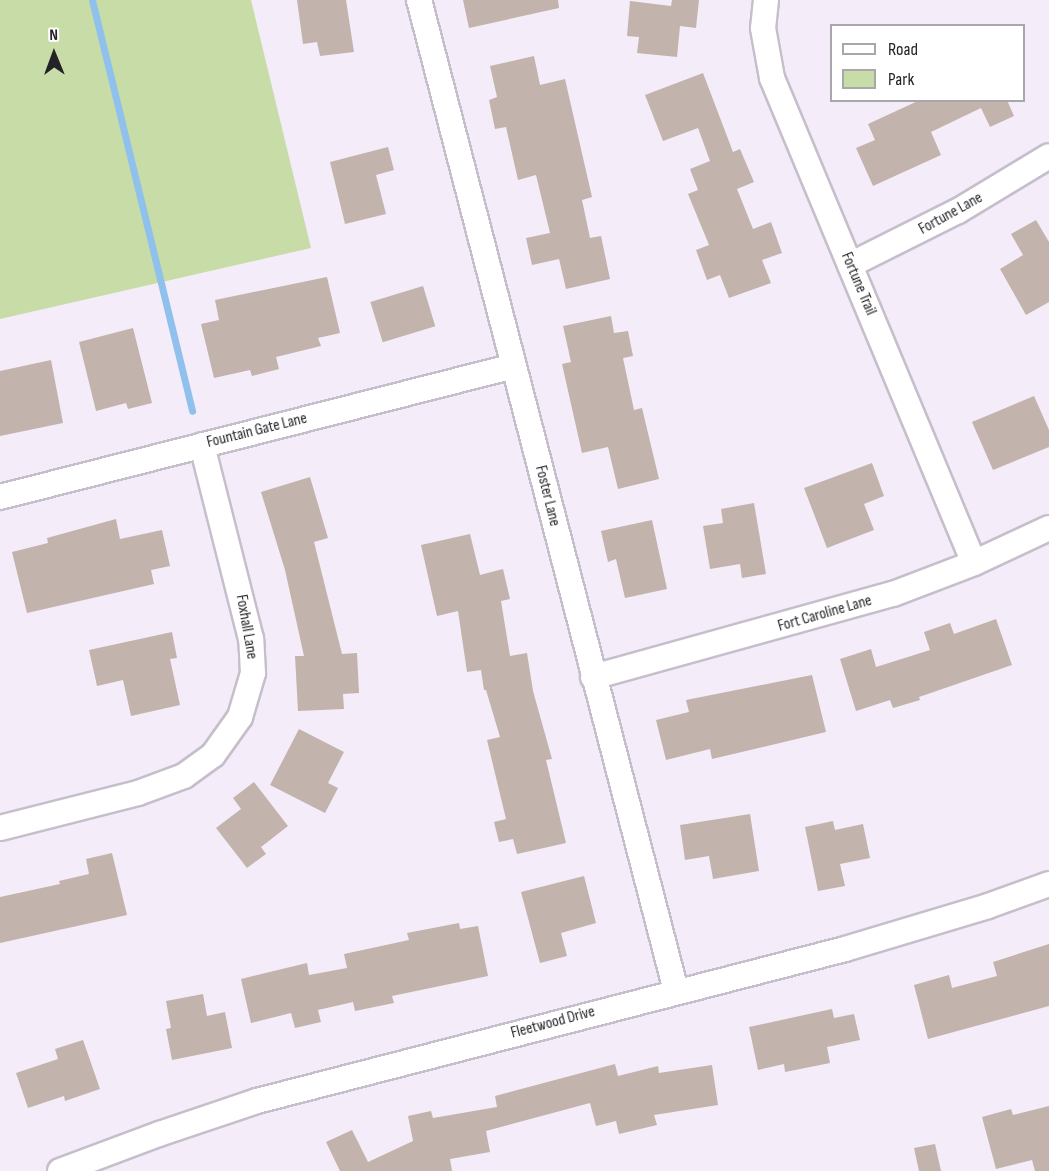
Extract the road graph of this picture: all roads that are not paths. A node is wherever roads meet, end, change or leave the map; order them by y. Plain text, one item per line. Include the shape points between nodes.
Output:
1 (419, 0) edge
2 (766, 0) edge
3 (1049, 156) edge
4 (850, 265) junction
5 (513, 366) junction
6 (202, 445) junction
7 (0, 497) edge
8 (1049, 528) edge
9 (975, 563) junction
10 (593, 677) junction
11 (0, 828) edge
12 (1049, 884) edge
13 (676, 991) junction
14 (60, 1171) edge

1 - 5 street, Foster Lane
2 - 4 street, Fortune Trail via 763,28 772,78
3 - 4 street, Fortune Lane via 958,211
4 - 9 street, Fortune Trail
5 - 6 street, Fountain Gate Lane
5 - 10 street, Foster Lane
6 - 7 street, Fountain Gate Lane
6 - 11 street, Foxhall Lane via 251,639 253,673 240,717 213,755 184,776 138,794
8 - 9 street, Fort Caroline Lane
9 - 10 street, Fort Caroline Lane via 837,611
10 - 13 street, Foster Lane
12 - 13 street, Fleetwood Drive via 896,935
13 - 14 street, Fleetwood Drive via 256,1101

